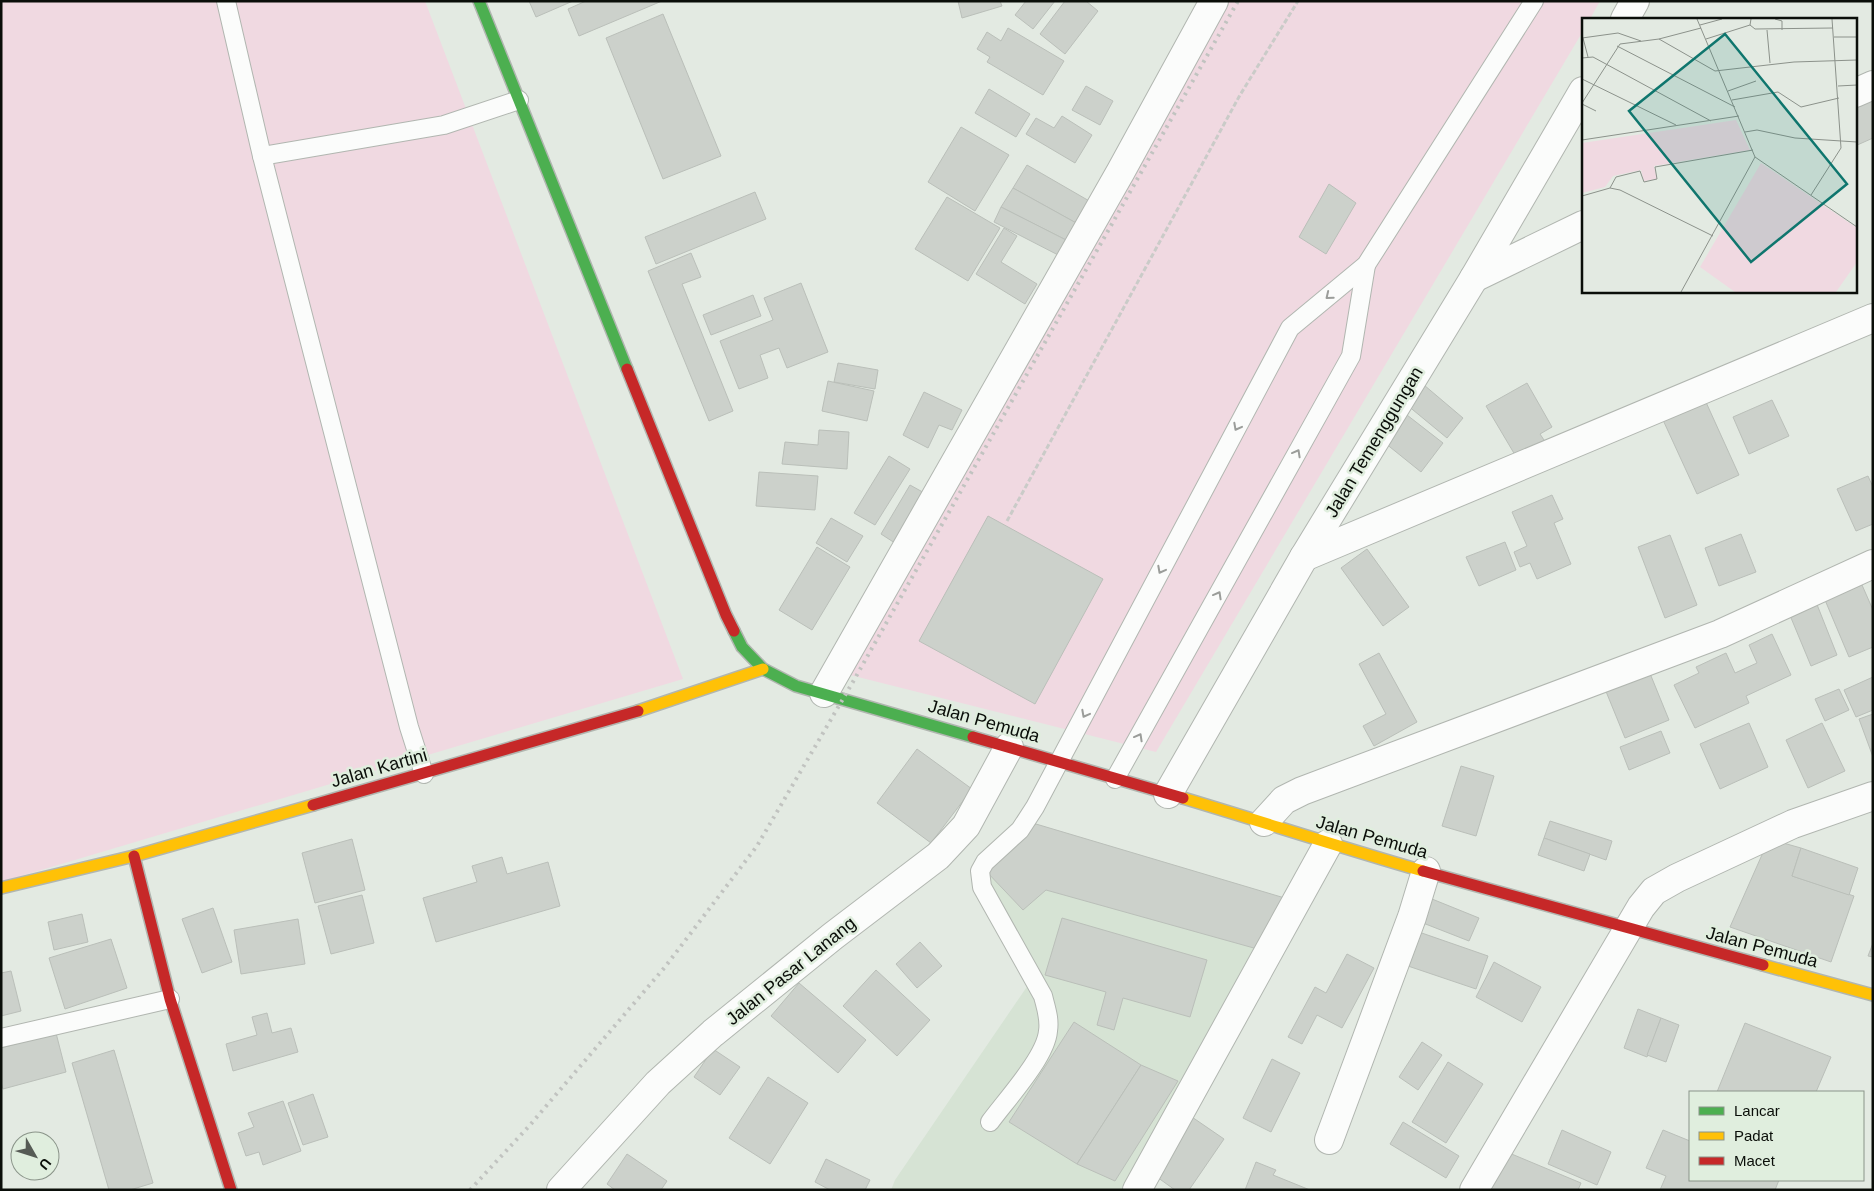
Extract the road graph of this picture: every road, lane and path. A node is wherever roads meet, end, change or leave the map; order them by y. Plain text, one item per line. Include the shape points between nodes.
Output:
1 (226, 1) edge
2 (479, 1) edge
3 (1214, 1) edge
4 (1298, 1) edge
5 (1534, 1) edge
6 (1635, 1) edge
7 (1626, 18) edge
8 (1873, 85) edge
9 (1582, 93) edge
10 (1856, 94) edge
11 (519, 100) junction
12 (262, 156) junction
13 (1582, 225) edge
14 (1366, 265) junction
15 (1474, 278) junction
16 (1873, 318) edge
17 (1007, 521) dead end
18 (1304, 557) junction
19 (1873, 564) edge
20 (763, 668) junction
21 (824, 693) junction
22 (1009, 747) junction
23 (1059, 761) junction
24 (424, 774) junction
25 (1115, 779) junction
26 (1168, 794) junction
27 (1873, 796) edge
28 (1264, 822) junction
29 (1328, 844) junction
30 (134, 856) junction
31 (1426, 871) junction
32 (1, 888) edge
33 (1628, 929) junction
34 (1873, 995) edge
35 (170, 999) junction
36 (1, 1038) edge
37 (990, 1122) dead end
38 (1328, 1140) dead end
39 (231, 1190) edge
40 (561, 1190) edge
41 (1137, 1190) edge
42 (1474, 1190) edge

1 - 12 lane
2 - 11 main road, Jalan Pemuda
3 - 21 street
4 - 17 path via 1240,94
5 - 14 lane
6 - 7 street
8 - 10 street
9 - 15 street, Jalan Temenggungan
11 - 12 lane via 444,124
11 - 20 main road, Jalan Pemuda via 726,615 742,647
12 - 24 lane via 409,727
13 - 15 street
14 -> 23 lane via 1290,328
25 -> 14 lane via 1350,356
15 - 18 street, Jalan Temenggungan
16 - 18 street
18 - 26 street, Jalan Temenggungan
19 - 28 street via 1720,634 1302,791 1284,800
20 - 21 main road, Jalan Pemuda via 796,686
20 - 24 main road, Jalan Kartini via 621,717
21 - 22 main road, Jalan Pemuda
22 - 23 main road, Jalan Pemuda
22 - 40 street, Jalan Pasar Lanang via 966,826 954,841 713,1033 658,1083
23 - 25 main road, Jalan Pemuda
23 - 37 lane via 1020,830 980,870 982,887 1039,988 1048,1014 1048,1032 1041,1054
24 - 30 main road, Jalan Kartini
25 - 26 main road, Jalan Pemuda
26 - 28 main road, Jalan Pemuda
27 - 33 street via 1793,824 1677,878 1654,891
28 - 29 main road, Jalan Pemuda
29 - 31 main road, Jalan Pemuda
29 - 41 street
30 - 32 main road, Jalan Kartini
30 - 35 main road
31 - 33 main road, Jalan Pemuda
31 - 38 street via 1412,917
33 - 34 main road, Jalan Pemuda
33 - 42 street
35 - 36 lane
35 - 39 main road

